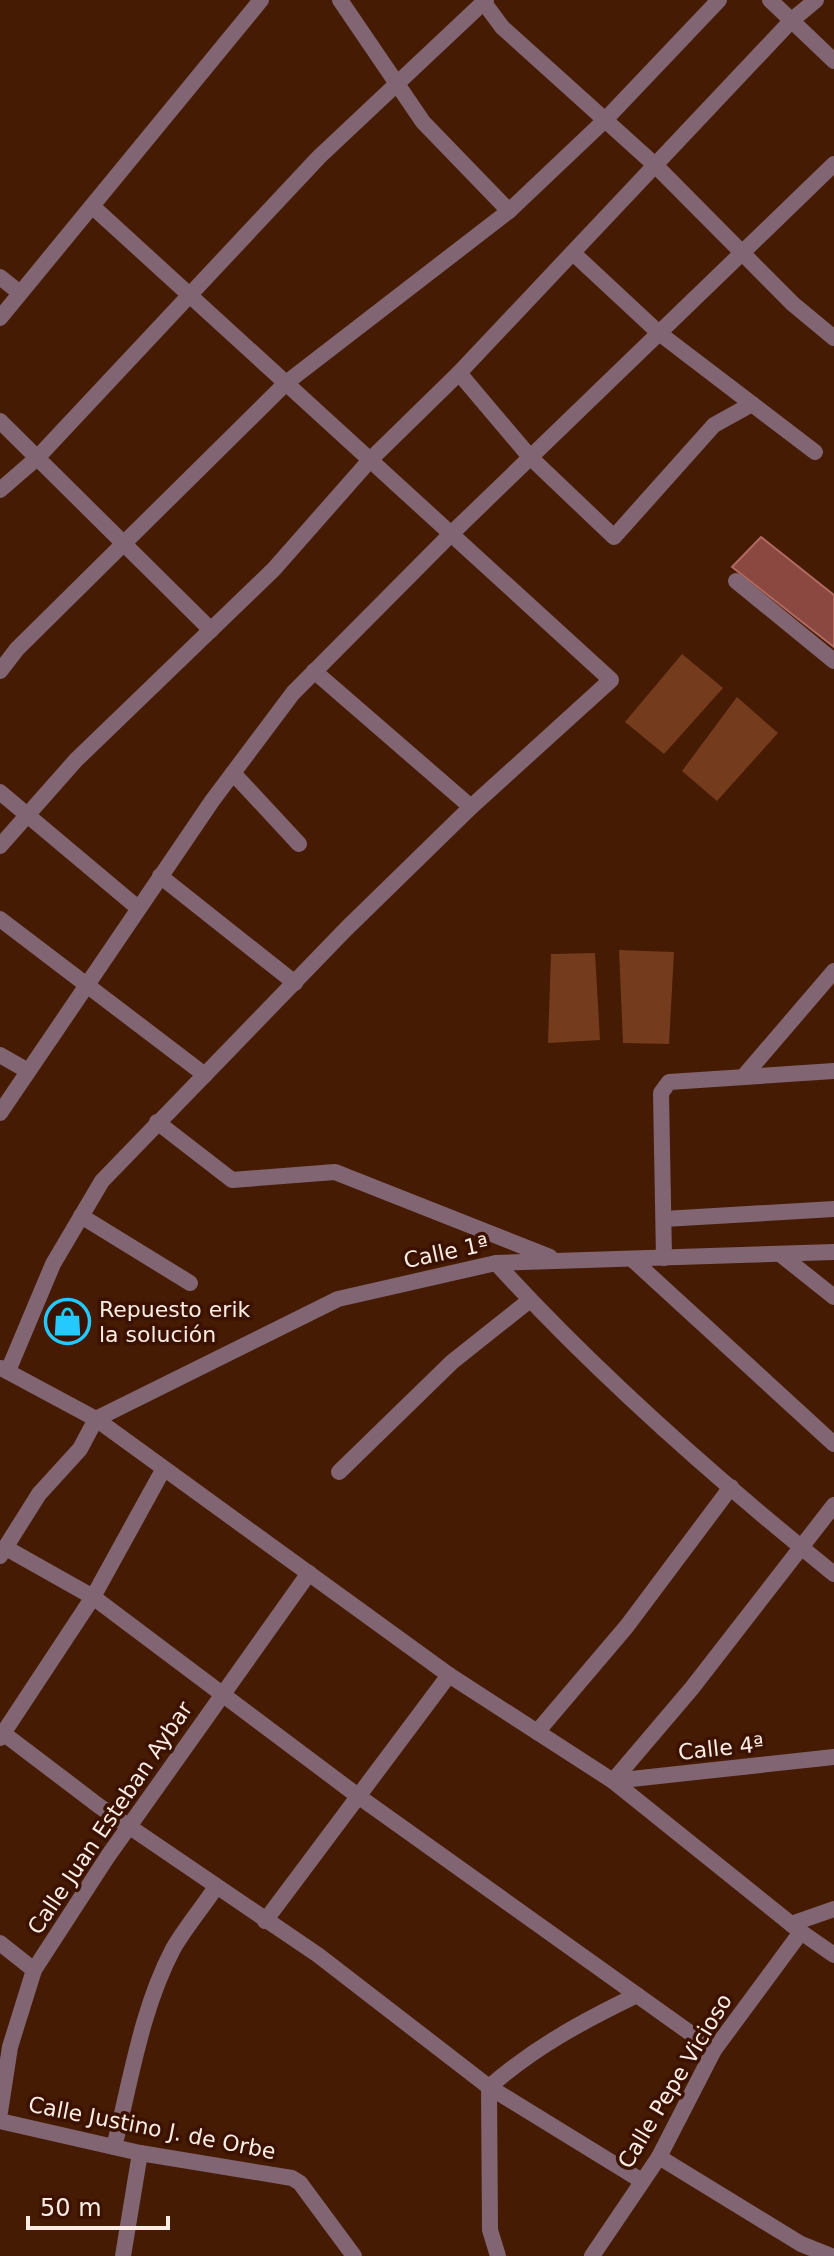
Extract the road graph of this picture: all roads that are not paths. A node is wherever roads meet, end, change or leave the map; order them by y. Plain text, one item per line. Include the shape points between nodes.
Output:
1 (261, 0) edge
2 (340, 0) edge
3 (719, 0) edge
4 (770, 0) edge
5 (816, 0) edge
6 (484, 1) edge
7 (792, 20) junction
8 (834, 61) edge
9 (397, 84) junction
10 (604, 121) junction
11 (834, 164) edge
12 (655, 165) junction
13 (92, 206) junction
14 (509, 211) junction
15 (743, 251) junction
16 (573, 253) junction
17 (0, 277) edge
18 (20, 293) junction
19 (190, 295) junction
20 (0, 318) edge
21 (659, 333) junction
22 (834, 338) edge
23 (459, 373) junction
24 (286, 383) junction
25 (752, 404) junction
26 (0, 421) edge
27 (815, 452) dead end
28 (530, 457) junction
29 (37, 458) junction
30 (370, 460) junction
31 (0, 490) edge
32 (451, 534) junction
33 (122, 546) junction
34 (736, 581) dead end
35 (211, 630) junction
36 (834, 661) edge
37 (0, 671) edge
38 (314, 671) junction
39 (233, 773) junction
40 (0, 792) edge
41 (471, 807) junction
42 (26, 814) junction
43 (299, 844) dead end
44 (0, 846) edge
45 (160, 876) junction
46 (138, 908) junction
47 (0, 919) edge
48 (834, 971) edge
49 (295, 983) junction
50 (85, 984) junction
51 (0, 1055) edge
52 (28, 1071) junction
53 (834, 1071) edge
54 (205, 1075) junction
55 (744, 1076) junction
56 (0, 1113) edge
57 (157, 1122) junction
58 (834, 1209) edge
59 (81, 1216) junction
60 (664, 1219) junction
61 (834, 1252) edge
62 (780, 1254) junction
63 (664, 1258) junction
64 (632, 1259) junction
65 (558, 1261) junction
66 (496, 1263) junction
67 (190, 1283) dead end
68 (834, 1297) edge
69 (530, 1300) junction
70 (4, 1369) edge
71 (96, 1419) junction
72 (834, 1444) edge
73 (163, 1470) junction
74 (339, 1472) dead end
75 (731, 1487) junction
76 (834, 1505) edge
77 (803, 1549) junction
78 (3, 1552) edge
79 (309, 1573) junction
80 (834, 1574) edge
81 (93, 1597) junction
82 (449, 1675) junction
83 (223, 1692) junction
84 (537, 1732) junction
85 (2, 1735) edge
86 (834, 1757) edge
87 (613, 1781) junction
88 (358, 1796) junction
89 (131, 1827) junction
90 (216, 1887) junction
91 (834, 1909) edge
92 (265, 1921) junction
93 (796, 1928) junction
94 (0, 1943) edge
95 (834, 1955) edge
96 (34, 1970) junction
97 (637, 1995) junction
98 (714, 2050) junction
99 (489, 2087) junction
100 (0, 2112) edge
101 (0, 2121) edge
102 (114, 2147) junction
103 (140, 2153) junction
104 (659, 2157) junction
105 (642, 2181) junction
106 (123, 2256) edge
107 (354, 2256) edge
108 (498, 2256) edge
109 (592, 2256) edge
110 (831, 2256) edge

1 - 13 street
2 - 9 street
3 - 10 street
4 - 7 street
5 - 7 street
6 - 9 street
6 - 10 street via 502,27
7 - 8 street
7 - 12 street
9 - 14 street via 423,122
9 - 19 street via 319,157
10 - 12 street
10 - 14 street
11 - 15 street
12 - 15 street
12 - 16 street
13 - 18 street
13 - 19 street
14 - 24 street
15 - 21 street
15 - 22 street
16 - 21 street
16 - 23 street
17 - 18 street
18 - 20 street
19 - 24 street
19 - 29 street
21 - 25 street
21 - 28 street
23 - 28 street
23 - 30 street
24 - 30 street
24 - 33 street
25 - 27 street
25 - 28 street via 714,425 614,537
26 - 29 street
28 - 32 street
29 - 31 street
29 - 33 street
30 - 32 street
30 - 35 street via 274,569
32 - 38 street
32 - 41 street via 611,680
33 - 35 street
33 - 37 street
34 - 36 street
35 - 42 street
38 - 39 street
38 - 41 street
39 - 43 street
39 - 45 street
40 - 42 street
41 - 49 street
42 - 44 street
42 - 46 street
45 - 46 street
45 - 49 street
46 - 50 street
47 - 50 street
48 - 55 street
49 - 54 street
50 - 52 street
50 - 54 street
51 - 52 street
52 - 56 street
53 - 55 street
54 - 57 street
55 - 60 street via 669,1082 661,1093
57 - 59 street via 102,1181
57 - 65 street via 232,1180 335,1172
58 - 60 street
59 - 67 street
59 - 70 street
60 - 63 street
61 - 62 street, Calle 1ª
62 - 63 street, Calle 1ª
62 - 68 street
63 - 64 street, Calle 1ª
64 - 65 street, Calle 1ª
64 - 72 street
65 - 66 street, Calle 1ª
66 - 69 street
66 - 71 street, Calle 1ª via 338,1299
69 - 74 street via 452,1362
69 - 75 street
70 - 71 street
71 - 73 street
71 - 78 street via 80,1449 39,1494
73 - 79 street
73 - 81 street
75 - 77 street
75 - 84 street via 627,1626
76 - 77 street
77 - 80 street
77 - 87 street
78 - 81 street
79 - 82 street
79 - 83 street, Calle Juan Esteban Aybar
81 - 83 street
81 - 85 street
82 - 84 street
82 - 88 street
83 - 88 street
83 - 89 street, Calle Juan Esteban Aybar
84 - 87 street
85 - 89 street
86 - 87 street, Calle 4ª
87 - 93 street
88 - 92 street
88 - 97 street
89 - 90 street
89 - 96 street, Calle Juan Esteban Aybar
90 - 92 street
90 - 102 street via 174,1948 157,1986
91 - 93 street
92 - 99 street via 330,1964
93 - 95 street
93 - 98 street, Calle Pepe Vicioso
94 - 96 street
96 - 100 street, Calle Juan Esteban Aybar via 10,2047
97 - 98 street
97 - 99 street via 568,2028
98 - 104 street, Calle Pepe Vicioso
99 - 105 street
99 - 108 street via 490,2230
101 - 102 street, Calle Justino J. de Orbe
102 - 103 street, Calle Justino J. de Orbe
103 - 106 street
103 - 107 street, Calle Justino J. de Orbe via 292,2178
104 - 105 street, Calle Pepe Vicioso
104 - 110 street via 801,2244
105 - 109 street, Calle Pepe Vicioso

